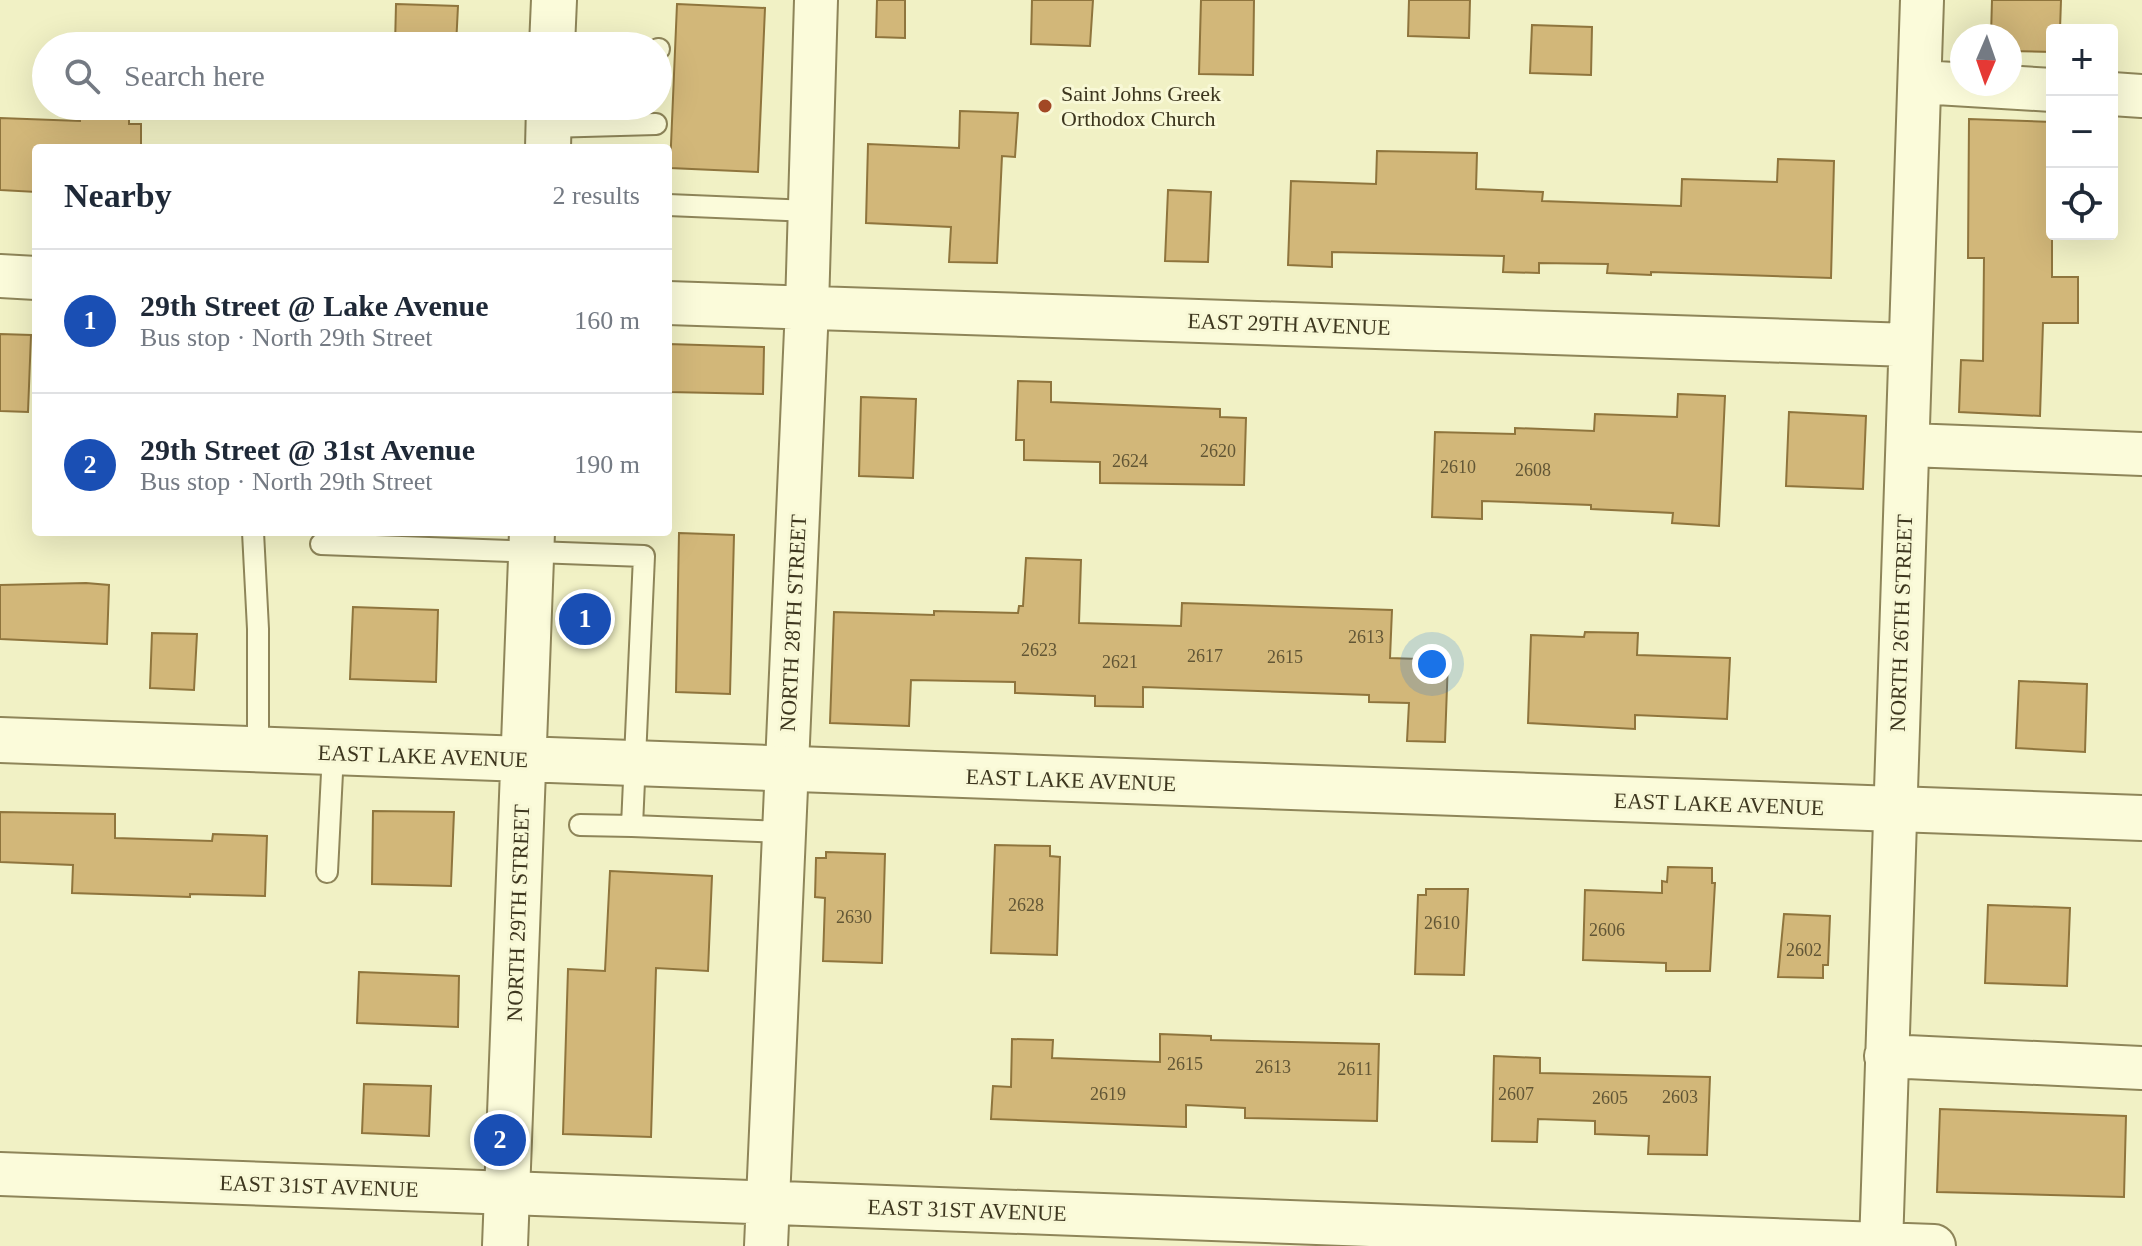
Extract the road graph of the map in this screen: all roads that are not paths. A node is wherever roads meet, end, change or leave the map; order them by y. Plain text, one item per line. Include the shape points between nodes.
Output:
1 (554, 0) edge
2 (816, 0) edge
3 (1922, 0) edge
4 (561, 32) edge
5 (1920, 82) junction
6 (2046, 90) edge
7 (2118, 94) edge
8 (2142, 96) edge
9 (656, 124) dead end
10 (548, 127) edge
11 (672, 205) edge
12 (810, 211) junction
13 (0, 276) edge
14 (32, 278) edge
15 (672, 303) edge
16 (807, 307) junction
17 (1909, 345) junction
18 (1909, 445) junction
19 (2142, 454) edge
20 (253, 536) edge
21 (532, 542) edge
22 (321, 544) dead end
23 (0, 740) edge
24 (258, 750) junction
25 (333, 753) junction
26 (523, 760) junction
27 (635, 764) junction
28 (786, 770) junction
29 (1893, 811) junction
30 (2142, 818) edge
31 (580, 825) dead end
32 (632, 826) junction
33 (784, 832) junction
34 (327, 872) dead end
35 (1886, 1056) junction
36 (2142, 1068) edge
37 (0, 1174) edge
38 (507, 1193) junction
39 (768, 1203) junction
40 (1881, 1244) edge
41 (505, 1246) edge
42 (766, 1246) edge
43 (1934, 1246) edge

1 - 4 street
2 - 12 street, NORTH 28TH STREET
3 - 5 street, NORTH 26TH STREET
5 - 6 street
5 - 17 street, NORTH 26TH STREET
7 - 8 street
9 - 10 lane
11 - 12 lane
12 - 16 street, NORTH 28TH STREET
13 - 14 street
15 - 16 street, EAST 29TH AVENUE
16 - 17 street, EAST 29TH AVENUE
16 - 28 street, NORTH 28TH STREET
17 - 18 street, NORTH 26TH STREET
18 - 19 street
18 - 29 street, NORTH 26TH STREET
20 - 24 lane
21 - 22 lane
21 - 26 street, NORTH 29TH STREET
21 - 27 lane via 644,556
23 - 24 street, EAST LAKE AVENUE
24 - 25 street, EAST LAKE AVENUE
25 - 26 street, EAST LAKE AVENUE
25 - 34 lane
26 - 27 street, EAST LAKE AVENUE
26 - 38 street, NORTH 29TH STREET
27 - 28 street, EAST LAKE AVENUE
27 - 32 lane
28 - 29 street, EAST LAKE AVENUE
28 - 33 street, NORTH 28TH STREET
29 - 30 street, EAST LAKE AVENUE
29 - 35 street, NORTH 26TH STREET
31 - 32 lane
32 - 33 lane
33 - 39 street, NORTH 28TH STREET
35 - 36 street
35 - 40 street, NORTH 26TH STREET
37 - 38 street, EAST 31ST AVENUE
38 - 39 street, EAST 31ST AVENUE
38 - 41 street, NORTH 29TH STREET
39 - 40 street, EAST 31ST AVENUE
39 - 42 street, NORTH 28TH STREET
40 - 43 street, EAST 31ST AVENUE

